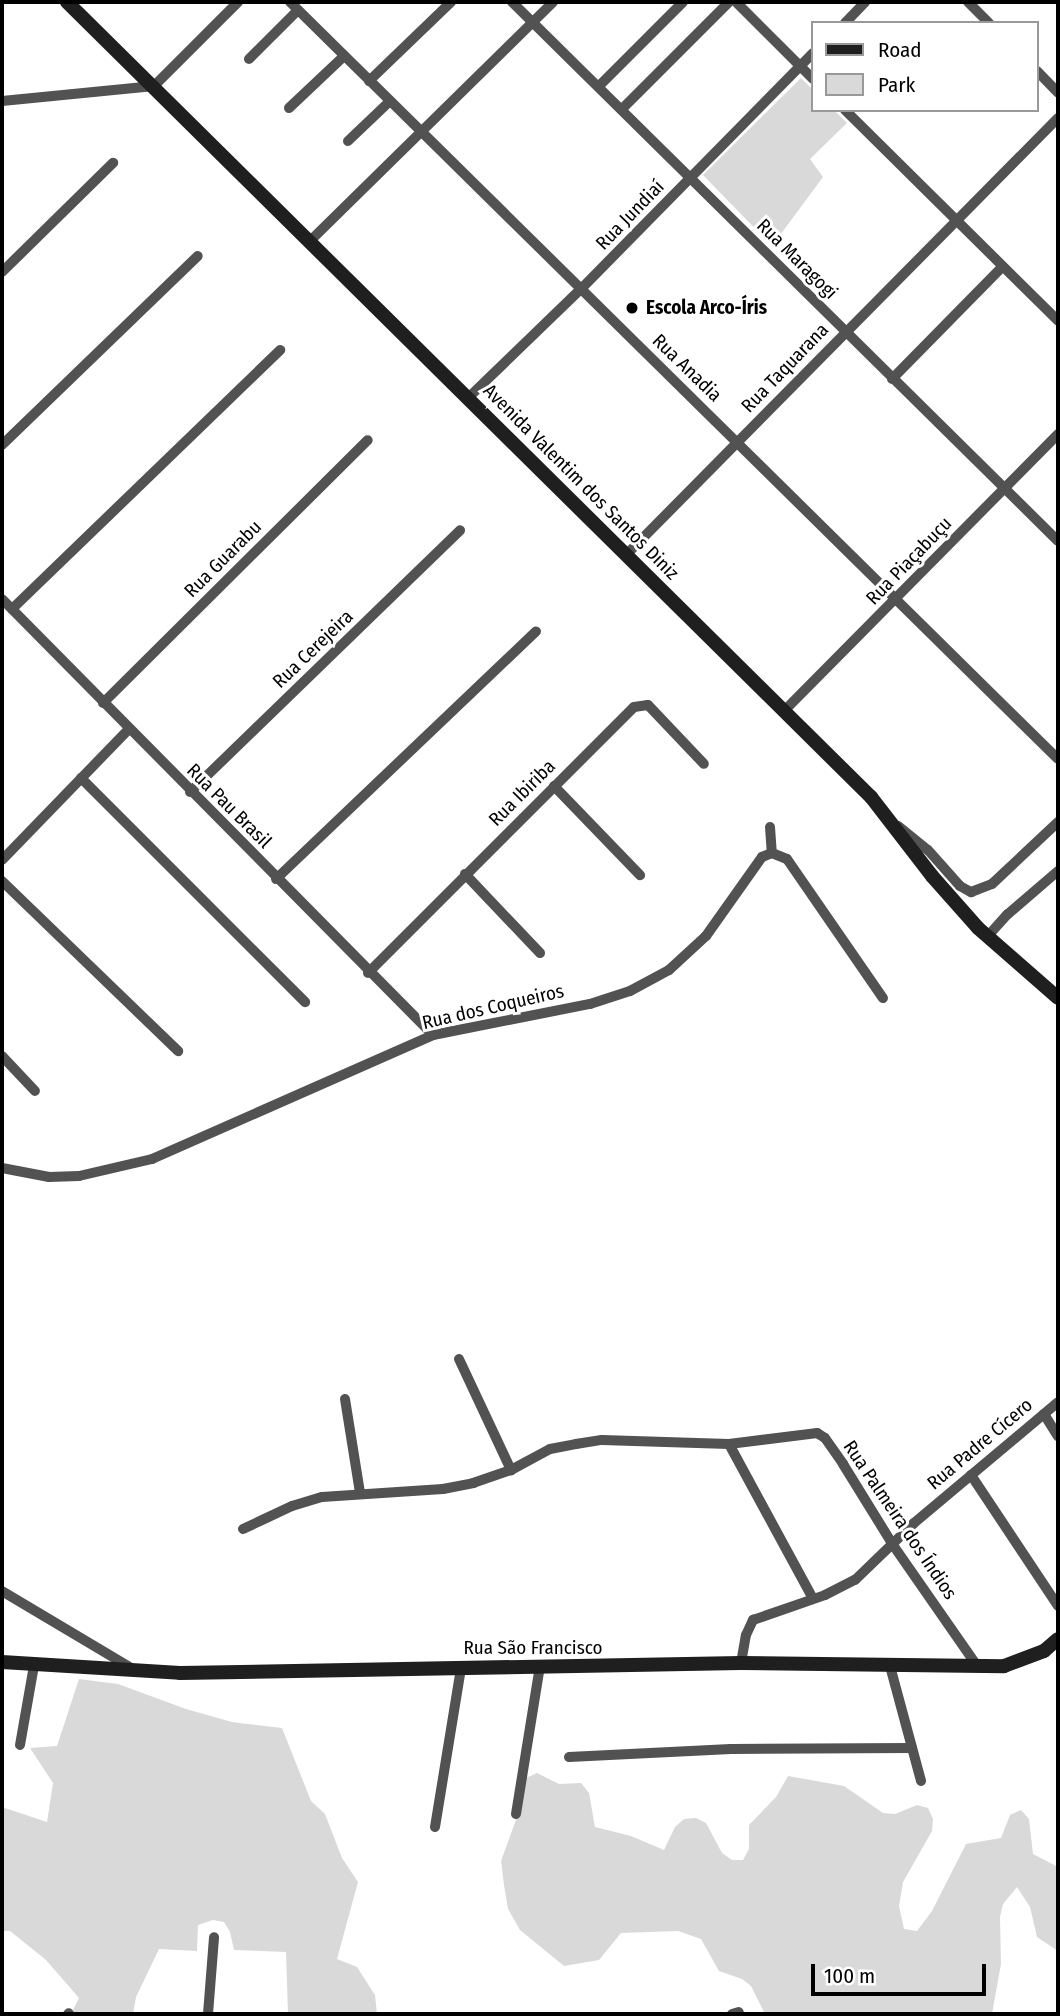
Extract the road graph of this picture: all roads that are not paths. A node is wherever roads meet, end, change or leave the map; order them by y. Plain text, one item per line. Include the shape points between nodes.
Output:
1 (67, 2) edge
2 (238, 2) edge
3 (452, 2) edge
4 (512, 2) edge
5 (553, 2) edge
6 (683, 2) edge
7 (729, 2) edge
8 (736, 2) edge
9 (865, 2) edge
10 (968, 2) edge
11 (294, 6) edge
12 (847, 21) edge
13 (987, 21) edge
14 (533, 22) junction
15 (811, 55) edge
16 (344, 56) junction
17 (249, 59) dead end
18 (800, 66) junction
19 (1039, 73) edge
20 (811, 77) edge
21 (369, 81) junction
22 (154, 86) junction
23 (599, 86) junction
24 (1058, 93) edge
25 (2, 101) edge
26 (390, 101) junction
27 (289, 108) dead end
28 (622, 109) junction
29 (847, 112) edge
30 (1058, 118) edge
31 (424, 132) junction
32 (348, 141) dead end
33 (113, 163) dead end
34 (691, 177) junction
35 (955, 222) junction
36 (309, 242) junction
37 (198, 256) dead end
38 (1001, 268) junction
39 (2, 272) edge
40 (581, 289) junction
41 (1058, 321) edge
42 (845, 332) junction
43 (280, 350) dead end
44 (892, 379) junction
45 (468, 398) junction
46 (1058, 434) edge
47 (368, 440) dead end
48 (738, 442) junction
49 (2, 446) edge
50 (1006, 487) junction
51 (460, 530) dead end
52 (1058, 541) edge
53 (627, 554) junction
54 (2, 599) edge
55 (897, 600) junction
56 (12, 609) junction
57 (536, 631) dead end
58 (103, 703) junction
59 (784, 711) junction
60 (128, 730) junction
61 (1058, 759) edge
62 (704, 764) dead end
63 (81, 778) junction
64 (554, 786) junction
65 (190, 792) junction
66 (1058, 822) edge
67 (896, 825) junction
68 (770, 827) dead end
69 (772, 853) junction
70 (2, 860) edge
71 (1058, 871) edge
72 (465, 874) junction
73 (640, 875) dead end
74 (276, 879) junction
75 (2, 881) edge
76 (987, 937) junction
77 (540, 953) dead end
78 (369, 973) junction
79 (883, 998) dead end
80 (1058, 998) edge
81 (305, 1002) dead end
82 (433, 1035) junction
83 (178, 1051) dead end
84 (2, 1056) edge
85 (35, 1091) dead end
86 (2, 1168) edge
87 (458, 1360) dead end
88 (345, 1399) dead end
89 (1058, 1402) edge
90 (1044, 1414) junction
91 (1058, 1436) edge
92 (729, 1444) junction
93 (511, 1470) junction
94 (971, 1475) junction
95 (360, 1493) junction
96 (243, 1529) dead end
97 (893, 1545) junction
98 (2, 1591) edge
99 (813, 1599) junction
100 (1058, 1606) edge
101 (1058, 1639) edge
102 (2, 1662) edge
103 (741, 1663) junction
104 (34, 1666) junction
105 (540, 1666) junction
106 (890, 1666) junction
107 (977, 1666) junction
108 (461, 1668) junction
109 (132, 1669) junction
110 (20, 1745) dead end
111 (912, 1748) junction
112 (569, 1757) dead end
113 (921, 1781) dead end
114 (516, 1814) dead end
115 (435, 1827) dead end
116 (214, 1937) dead end
117 (208, 2014) edge

1 - 22 street, Avenida Valentim dos Santos Diniz
2 - 22 street
3 - 21 street
4 - 14 street, Rua Maragogi
5 - 14 street
6 - 23 street
7 - 28 street
8 - 18 street
9 - 12 street
10 - 13 street
11 - 16 street, Rua Anadia
11 - 17 street
14 - 23 street, Rua Maragogi
14 - 31 street
15 - 18 street, Rua Jundiaí
16 - 21 street, Rua Anadia
16 - 27 street
18 - 20 street
18 - 34 street, Rua Jundiaí
19 - 24 street
21 - 26 street, Rua Anadia
22 - 25 street
22 - 36 street, Avenida Valentim dos Santos Diniz
23 - 28 street, Rua Maragogi
26 - 31 street, Rua Anadia
26 - 32 street
28 - 34 street, Rua Maragogi
29 - 35 street
30 - 35 street, Rua Taquarana
31 - 36 street
31 - 40 street, Rua Anadia
33 - 39 street
34 - 40 street, Rua Jundiaí
34 - 42 street, Rua Maragogi
35 - 38 street
35 - 42 street, Rua Taquarana
36 - 45 street, Avenida Valentim dos Santos Diniz
37 - 49 street
38 - 41 street
38 - 44 street
40 - 45 street, Rua Jundiaí
40 - 48 street, Rua Anadia
42 - 44 street, Rua Maragogi
42 - 48 street, Rua Taquarana
43 - 56 street
44 - 50 street, Rua Maragogi
45 - 53 street, Avenida Valentim dos Santos Diniz
46 - 50 street, Rua Piaçabuçu
47 - 58 street, Rua Guarabu
48 - 53 street, Rua Taquarana
48 - 55 street, Rua Anadia
50 - 52 street, Rua Maragogi
50 - 55 street, Rua Piaçabuçu
51 - 65 street, Rua Cerejeira
53 - 59 street, Avenida Valentim dos Santos Diniz
54 - 56 street, Rua Pau Brasil
55 - 59 street, Rua Piaçabuçu
55 - 61 street, Rua Anadia
56 - 58 street, Rua Pau Brasil
57 - 74 street
58 - 60 street, Rua Pau Brasil
59 - 67 street, Avenida Valentim dos Santos Diniz
60 - 63 street
60 - 65 street, Rua Pau Brasil
62 - 64 street, Rua Ibiriba via 643,704 634,707
63 - 70 street
63 - 81 street
64 - 72 street, Rua Ibiriba
64 - 73 street
65 - 74 street, Rua Pau Brasil
66 - 67 street via 992,884 971,891 960,886 928,850
67 - 76 street, Avenida Valentim dos Santos Diniz via 932,876
68 - 69 street
69 - 79 street via 787,859
69 - 82 street, Rua dos Coqueiros via 762,857 706,936 650,981 590,1003
71 - 76 street
72 - 77 street
72 - 78 street, Rua Ibiriba
74 - 78 street, Rua Pau Brasil
75 - 83 street
76 - 80 street, Avenida Valentim dos Santos Diniz
78 - 82 street, Rua Pau Brasil
82 - 86 street, Rua dos Coqueiros via 152,1159 79,1176 49,1177
84 - 85 street
87 - 93 street
88 - 95 street
89 - 90 street, Rua Padre Cícero
90 - 91 street
90 - 94 street, Rua Padre Cícero
92 - 93 street, Rua Palmeira dos Índios via 602,1440 550,1449
92 - 97 street, Rua Palmeira dos Índios via 820,1434
92 - 99 street
93 - 95 street, Rua Palmeira dos Índios via 443,1489
94 - 97 street, Rua Padre Cícero
94 - 100 street
95 - 96 street, Rua Palmeira dos Índios via 310,1499
97 - 99 street, Rua Padre Cícero via 855,1580
97 - 107 street, Rua Palmeira dos Índios
98 - 109 street
99 - 103 street, Rua Padre Cícero via 753,1620
101 - 107 street, Rua São Francisco via 1021,1661
102 - 104 street, Rua São Francisco
103 - 105 street, Rua São Francisco
103 - 106 street, Rua São Francisco
104 - 109 street, Rua São Francisco
104 - 110 street
105 - 108 street, Rua São Francisco
105 - 114 street
106 - 107 street, Rua São Francisco
106 - 111 street
108 - 109 street, Rua São Francisco via 180,1673
108 - 115 street
111 - 112 street via 731,1749
111 - 113 street
116 - 117 street

